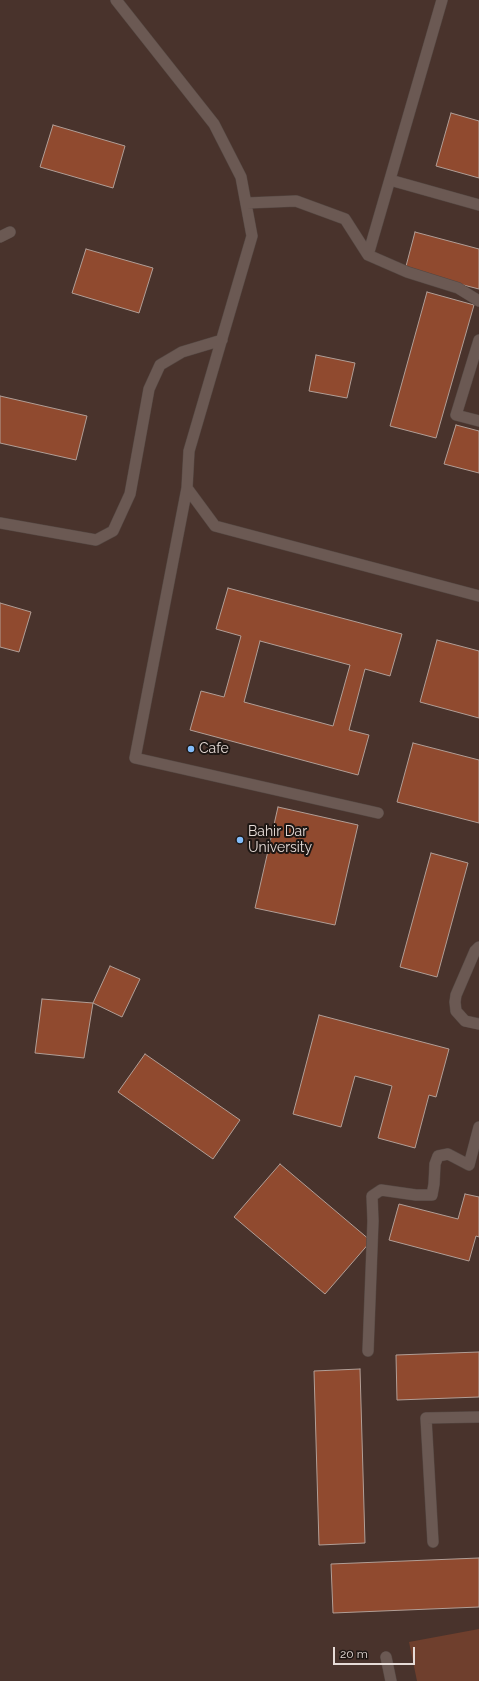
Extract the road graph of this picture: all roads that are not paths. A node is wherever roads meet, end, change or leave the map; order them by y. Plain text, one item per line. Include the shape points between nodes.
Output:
1 (116, 0) edge
2 (442, 0) edge
3 (390, 180) junction
4 (247, 203) junction
5 (479, 205) edge
6 (368, 255) junction
7 (479, 301) edge
8 (222, 340) junction
9 (479, 340) edge
10 (479, 421) edge
11 (187, 488) junction
12 (0, 523) edge
13 (479, 596) edge
14 (378, 813) dead end
15 (479, 947) edge
16 (479, 1024) edge
17 (479, 1127) edge
18 (368, 1351) dead end
19 (479, 1417) edge
20 (434, 1542) dead end
21 (386, 1657) dead end
22 (391, 1681) edge

1 - 4 lane via 214,124 241,177
2 - 3 lane
3 - 5 lane
3 - 6 lane
4 - 6 lane via 296,201 345,219
4 - 8 lane via 252,236
6 - 7 lane via 408,272 458,288
8 - 11 lane via 189,451
8 - 12 lane via 182,352 160,365 149,389 130,494 113,531 96,540
9 - 10 lane via 456,415
11 - 13 lane via 215,526
11 - 14 lane via 135,758
15 - 16 lane via 475,951 455,1002 456,1011 465,1021
17 - 18 lane via 468,1164 448,1154 438,1156 432,1195 381,1190 372,1196
19 - 20 lane via 426,1418
21 - 22 lane

